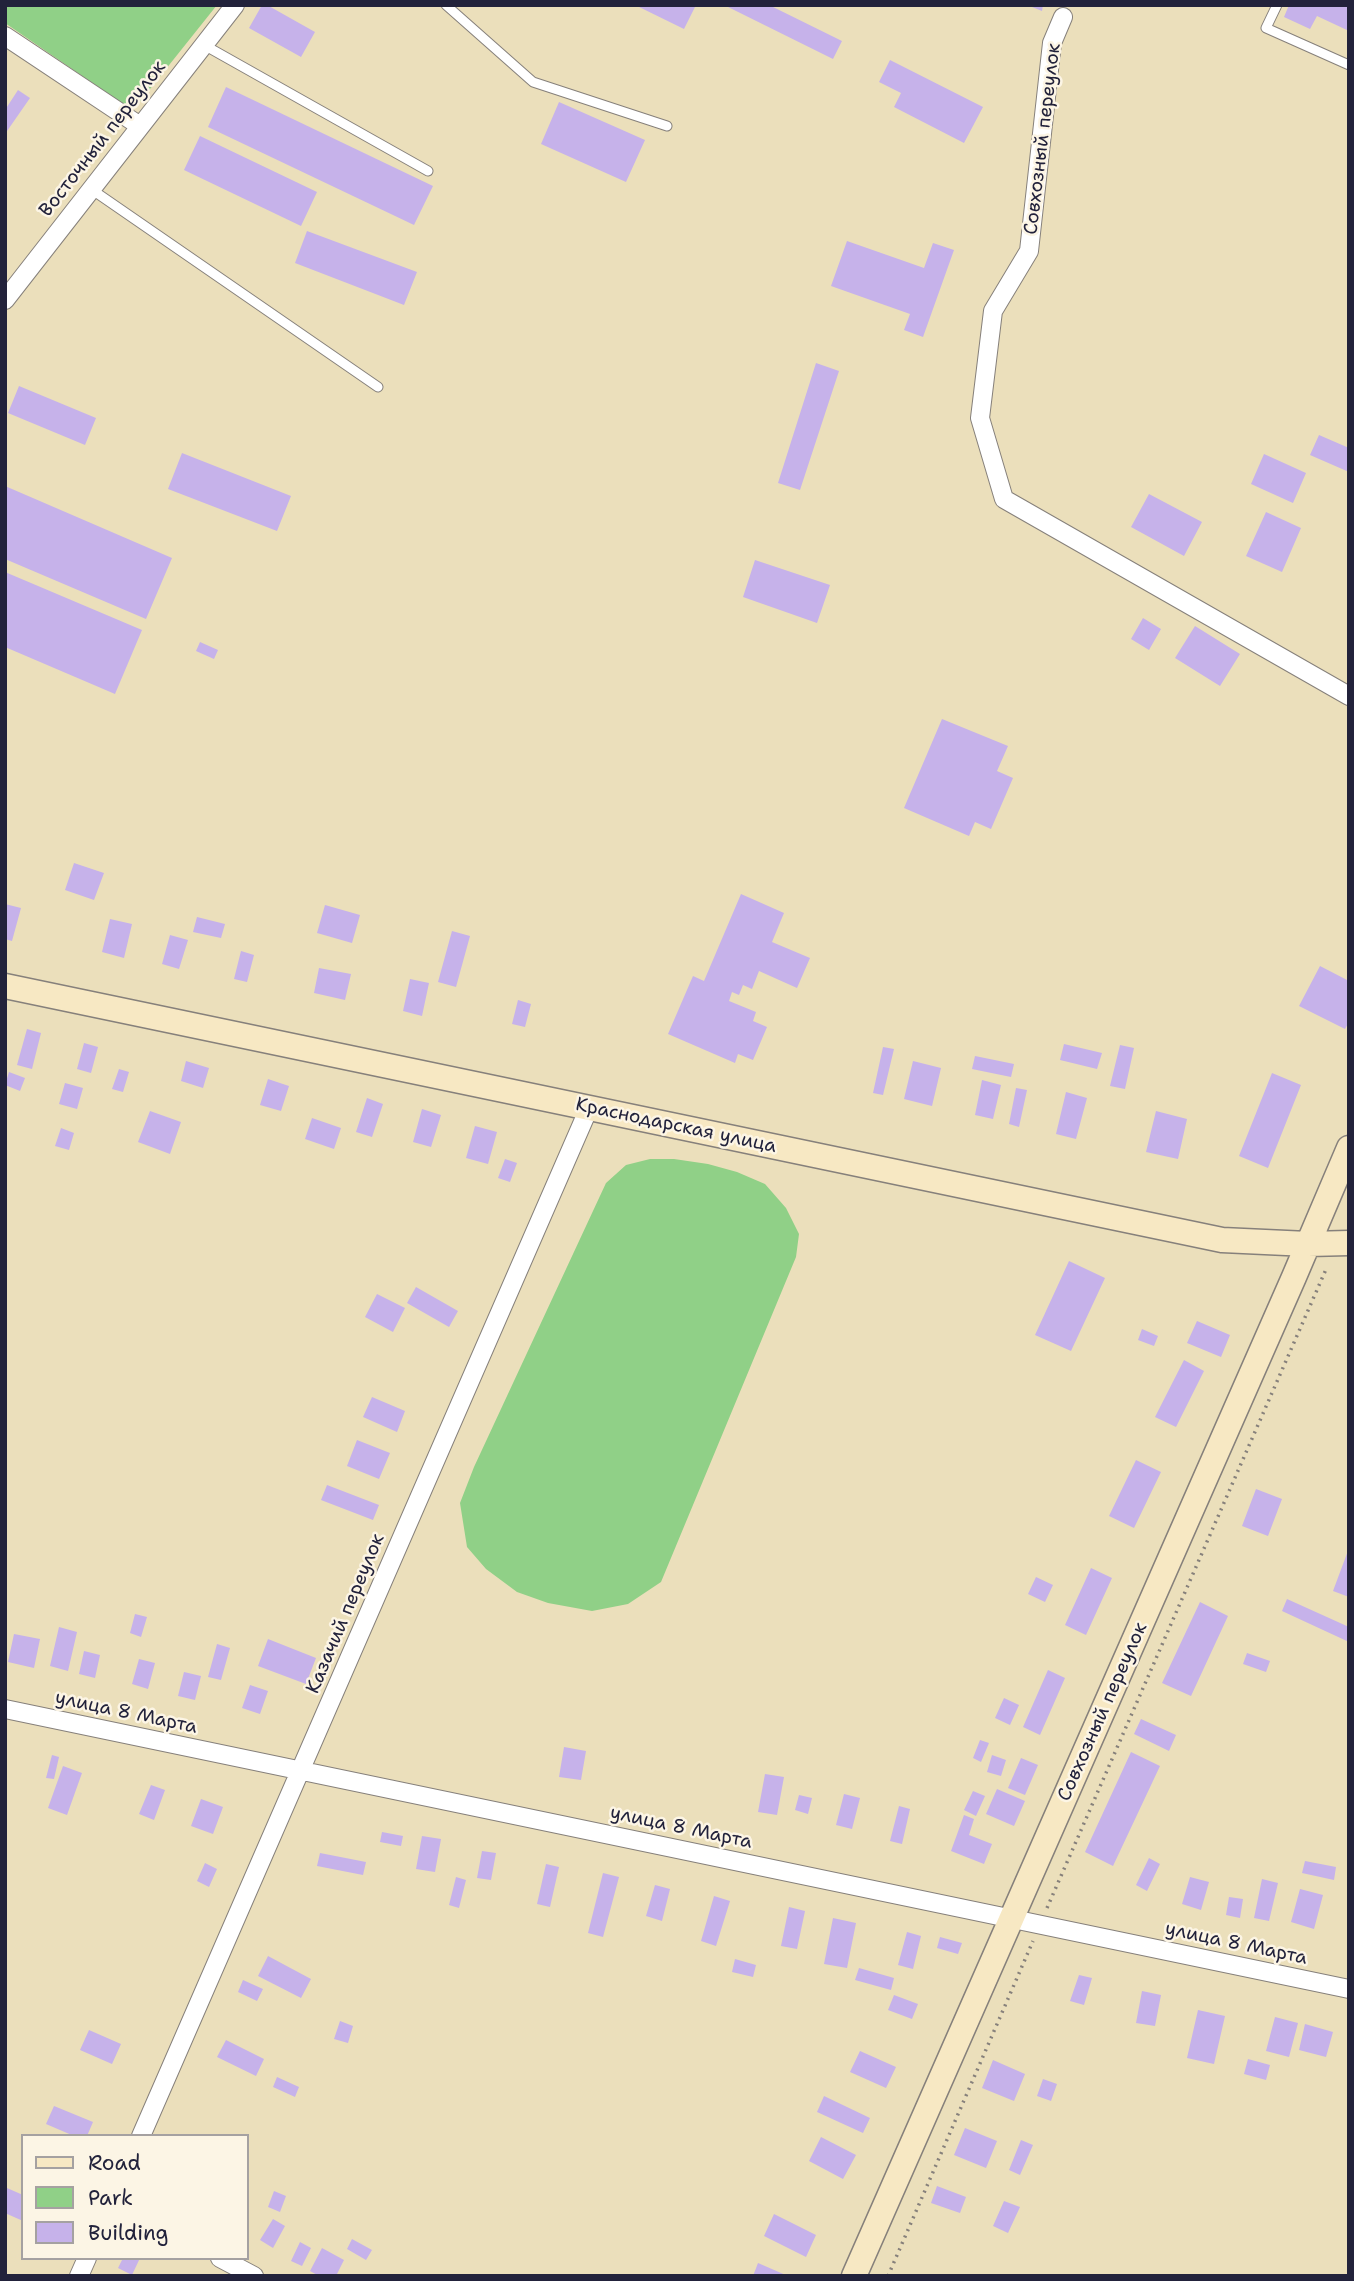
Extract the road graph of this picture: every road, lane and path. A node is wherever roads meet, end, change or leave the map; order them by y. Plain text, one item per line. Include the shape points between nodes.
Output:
1 (235, 5) edge
2 (446, 5) edge
3 (1276, 5) edge
4 (1063, 18) dead end
5 (5, 36) edge
6 (204, 45) junction
7 (1349, 65) edge
8 (140, 126) junction
9 (667, 126) dead end
10 (428, 171) dead end
11 (91, 189) junction
12 (5, 300) edge
13 (378, 387) dead end
14 (1349, 696) edge
15 (5, 986) edge
16 (589, 1108) junction
17 (1349, 1148) edge
18 (1343, 1243) edge
19 (1308, 1244) junction
20 (5, 1709) edge
21 (301, 1771) junction
22 (1012, 1919) junction
23 (1041, 1924) junction
24 (1349, 1989) edge
25 (142, 2134) edge
26 (86, 2260) edge
27 (224, 2260) edge
28 (79, 2276) edge
29 (254, 2276) edge
30 (854, 2276) edge
31 (888, 2276) edge

1 - 6 street, Восточный переулок
2 - 9 lane via 533,82
3 - 7 lane via 1266,29
4 - 14 street, Совхозный переулок via 1052,43 1029,251 993,311 980,418 1004,499
5 - 8 street
6 - 8 street, Восточный переулок
6 - 10 lane
8 - 11 street, Восточный переулок
11 - 12 street, Восточный переулок
11 - 13 lane
15 - 16 street, Краснодарская улица
16 - 19 street, Краснодарская улица via 1222,1240
16 - 21 street, Казачий переулок
17 - 19 street, Совхозный переулок
18 - 19 street, Краснодарская улица
18 - 23 path
19 - 22 street, Совхозный переулок
20 - 21 street, улица 8 Марта
21 - 22 street, улица 8 Марта
21 - 25 street, Казачий переулок
22 - 23 street, улица 8 Марта
22 - 30 street, Совхозный переулок
23 - 24 street, улица 8 Марта
23 - 31 path
26 - 28 street
27 - 29 street

